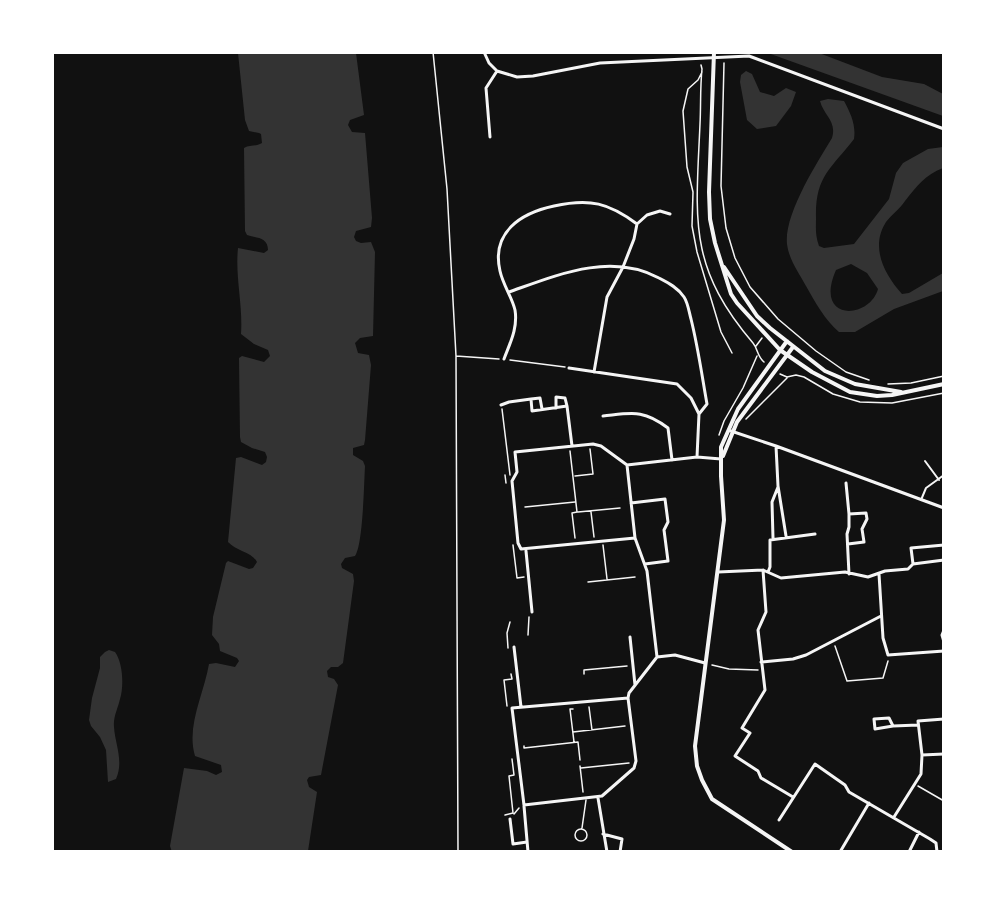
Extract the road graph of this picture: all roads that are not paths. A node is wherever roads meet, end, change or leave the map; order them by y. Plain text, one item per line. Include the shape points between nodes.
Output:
1 (484, 52) edge
2 (714, 55) edge
3 (497, 71) junction
4 (944, 129) edge
5 (490, 137) dead end
6 (670, 214) dead end
7 (636, 224) junction
8 (722, 264) junction
9 (623, 267) junction
10 (509, 292) junction
11 (787, 341) junction
12 (794, 346) junction
13 (780, 350) junction
14 (787, 355) junction
15 (504, 359) road end
16 (569, 368) road end
17 (594, 372) junction
18 (944, 384) edge
19 (905, 392) junction
20 (531, 399) junction
21 (501, 405) road end
22 (567, 406) junction
23 (556, 408) junction
24 (542, 409) junction
25 (699, 414) junction
26 (603, 416) dead end
27 (730, 430) junction
28 (572, 446) junction
29 (776, 446) junction
30 (697, 457) junction
31 (721, 459) junction
32 (672, 460) junction
33 (925, 461) dead end
34 (627, 465) junction
35 (944, 475) edge
36 (939, 480) junction
37 (846, 483) dead end
38 (778, 486) junction
39 (921, 500) junction
40 (631, 503) junction
41 (944, 508) edge
42 (849, 514) junction
43 (815, 534) dead end
44 (786, 536) junction
45 (635, 538) junction
46 (773, 538) junction
47 (848, 544) junction
48 (944, 545) edge
49 (525, 550) junction
50 (944, 560) edge
51 (645, 564) junction
52 (913, 564) junction
53 (763, 570) junction
54 (718, 572) junction
55 (768, 572) junction
56 (849, 574) junction
57 (879, 574) junction
58 (532, 612) dead end
59 (881, 616) junction
60 (944, 630) edge
61 (630, 637) dead end
62 (944, 642) edge
63 (514, 647) dead end
64 (944, 651) edge
65 (657, 657) junction
66 (761, 662) junction
67 (705, 663) junction
68 (635, 685) junction
69 (628, 698) junction
70 (521, 707) junction
71 (944, 718) edge
72 (918, 725) junction
73 (892, 726) junction
74 (944, 754) edge
75 (922, 755) junction
76 (585, 797) junction
77 (793, 797) junction
78 (598, 798) junction
79 (869, 803) junction
80 (524, 805) junction
81 (894, 817) junction
82 (510, 819) dead end
83 (779, 820) dead end
84 (582, 829) junction
85 (920, 832) junction
86 (603, 834) junction
87 (527, 842) junction
88 (784, 846) junction
89 (528, 852) edge
90 (607, 852) edge
91 (620, 852) edge
92 (779, 852) edge
93 (792, 852) edge
94 (840, 852) edge
95 (909, 852) edge
96 (937, 852) edge

1 - 3 street
2 - 3 street via 600,63 525,76
2 - 4 street via 749,56
2 - 8 street via 710,219
3 - 5 street via 486,88
6 - 7 street via 653,213
7 - 9 street
7 - 10 street via 616,209 598,203 567,203 532,212 508,229 498,252 500,273
8 - 11 street via 757,316
8 - 13 street via 730,294
9 - 10 street via 593,266
9 - 17 street via 607,297
9 - 25 street via 651,274 686,298 707,404
10 - 15 street via 515,311 515,331
11 - 12 street
11 - 13 street
12 - 14 street
12 - 19 street via 825,371 855,384
13 - 14 street
13 - 27 street via 738,409
14 - 19 street via 850,392 877,396
14 - 27 street
16 - 17 street
17 - 25 street via 677,384 691,398
18 - 19 street
20 - 21 street
20 - 24 street via 540,398
20 - 24 street via 532,411
22 - 23 street
22 - 23 street via 566,398 556,397
22 - 28 street
23 - 24 street
25 - 30 street
26 - 32 street via 634,412 654,417 668,428
27 - 29 street
27 - 31 street
28 - 34 street via 596,444
28 - 49 street via 515,452 517,472 512,481 518,543
29 - 38 street
29 - 39 street
30 - 31 street
30 - 32 street
31 - 54 street via 724,520
32 - 34 street
33 - 36 street
34 - 40 street
35 - 36 street
36 - 39 street via 926,488
37 - 42 street
38 - 44 street
38 - 46 street via 772,502
39 - 41 street
40 - 45 street
40 - 51 street via 665,499 668,561
42 - 47 street
42 - 47 street via 866,513 867,519 862,529 864,542
43 - 44 street
44 - 46 street
45 - 49 street
45 - 51 street
46 - 55 street
47 - 56 street
48 - 52 street via 911,548
49 - 58 street
50 - 52 street
51 - 65 street
52 - 57 street via 908,569
53 - 54 street
53 - 55 street
53 - 66 street via 766,612 758,630
54 - 67 street
55 - 56 street via 781,578
56 - 57 street
57 - 59 street
59 - 64 street via 888,655
59 - 66 street via 794,659
60 - 62 street
61 - 68 street
63 - 70 street
65 - 67 street via 675,655
65 - 68 street
66 - 77 street via 765,690 742,728 750,733 735,756
67 - 88 street via 695,746 702,780 712,799
68 - 69 street
69 - 70 street
69 - 78 street via 636,762
70 - 80 street via 512,708
71 - 72 street via 918,721
72 - 73 street
72 - 75 street
73 - 73 street via 889,718 874,719 875,729
74 - 75 street
75 - 81 street via 921,774
76 - 78 street
76 - 80 street
76 - 84 lane
77 - 79 street via 815,764
77 - 83 street
78 - 86 street
79 - 81 street
79 - 94 street
80 - 87 street
81 - 85 street
82 - 87 street via 513,844
84 - 84 lane via 575,834 577,840 587,837
85 - 95 street
85 - 96 street via 936,843
86 - 90 street
86 - 91 street via 622,839
87 - 89 street
88 - 92 street
88 - 93 street

